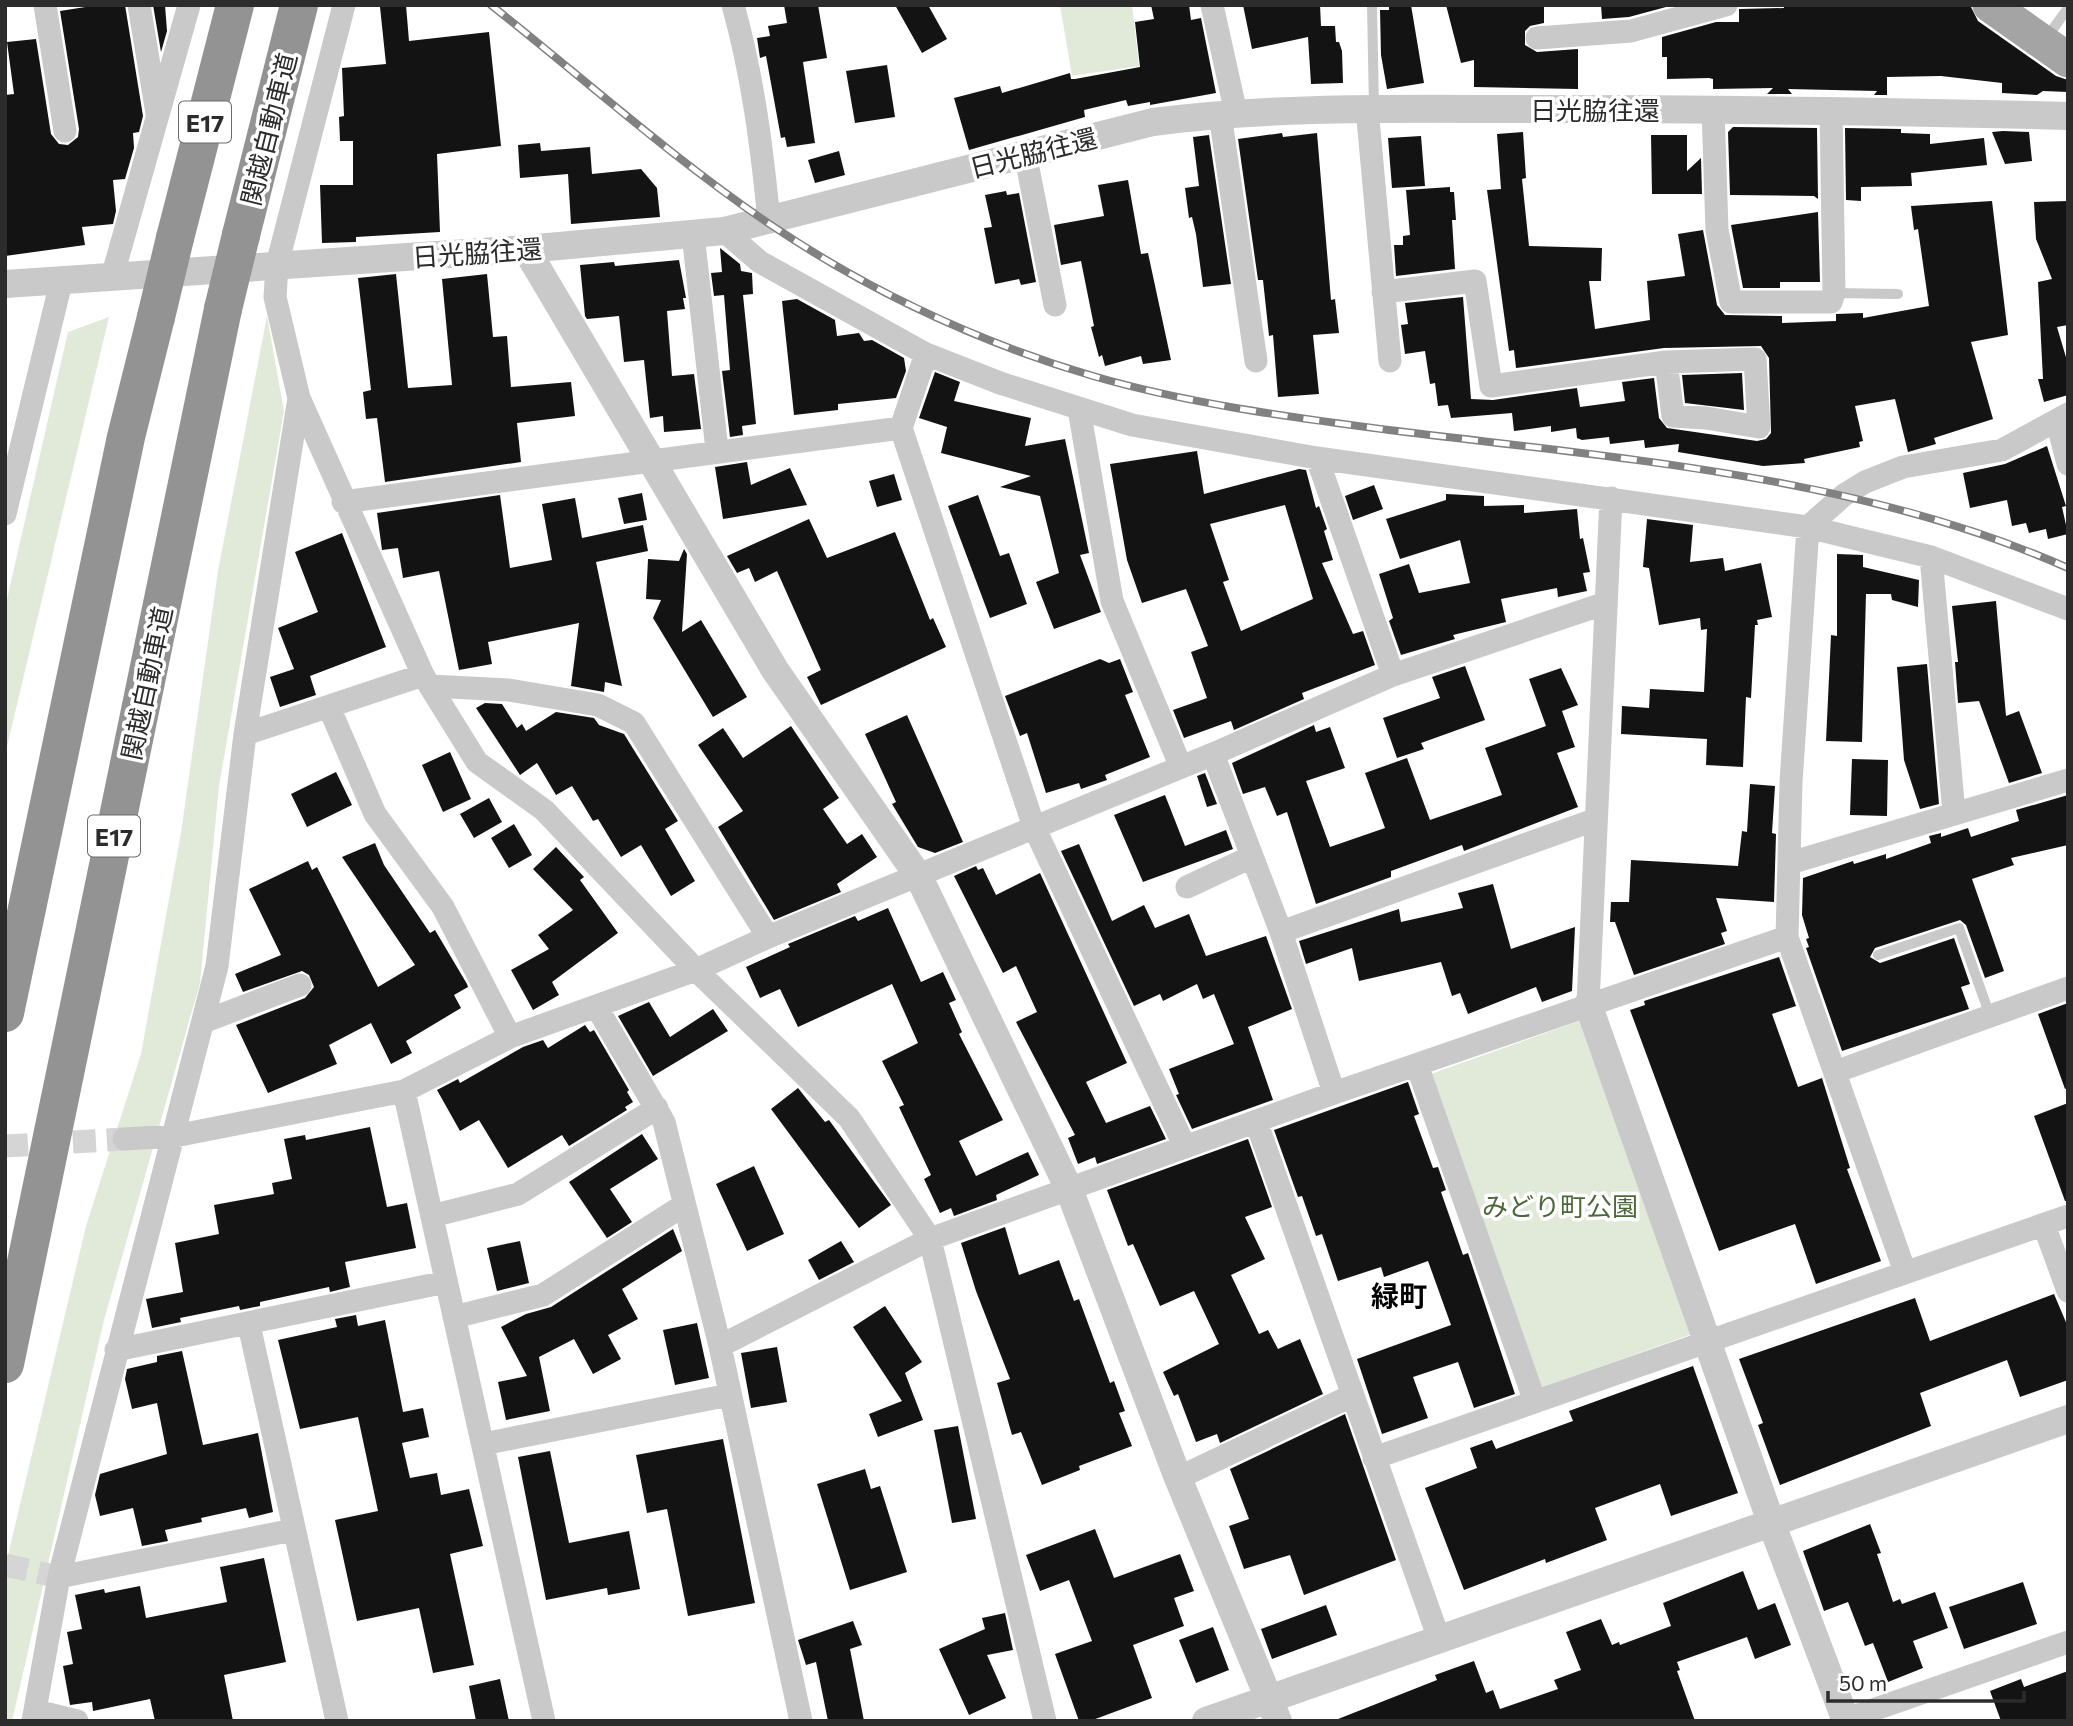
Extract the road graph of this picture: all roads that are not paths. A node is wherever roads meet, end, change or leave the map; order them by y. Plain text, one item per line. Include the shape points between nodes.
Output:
1 (46, 5) edge
2 (139, 5) edge
3 (189, 5) edge
4 (234, 5) edge
5 (299, 5) edge
6 (344, 5) edge
7 (733, 5) edge
8 (1212, 5) edge
9 (1371, 5) edge
10 (1726, 5) edge
11 (1990, 5) edge
12 (2068, 8) edge
13 (1537, 38) dead end
14 (2056, 52) edge
15 (1371, 108) junction
16 (1713, 109) junction
17 (1831, 109) junction
18 (1228, 113) junction
19 (2068, 116) edge
20 (158, 120) junction
21 (65, 131) dead end
22 (1025, 153) junction
23 (769, 221) junction
24 (724, 231) junction
25 (693, 234) junction
26 (526, 249) junction
27 (277, 265) junction
28 (113, 274) junction
29 (62, 278) junction
30 (5, 284) edge
31 (1383, 292) junction
32 (1834, 293) junction
33 (1898, 294) dead end
34 (1055, 305) dead end
35 (926, 354) junction
36 (1256, 361) dead end
37 (1390, 361) dead end
38 (1666, 362) junction
39 (299, 398) junction
40 (1079, 409) junction
41 (2062, 418) edge
42 (901, 428) junction
43 (717, 450) junction
44 (1317, 458) junction
45 (649, 460) junction
46 (2068, 464) edge
47 (1611, 498) junction
48 (343, 502) junction
49 (5, 514) edge
50 (1808, 527) junction
51 (1931, 557) junction
52 (1606, 603) junction
53 (2068, 609) edge
54 (1393, 675) junction
55 (427, 681) junction
56 (329, 707) junction
57 (245, 734) junction
58 (1213, 754) junction
59 (1180, 765) junction
60 (2068, 780) edge
61 (1954, 813) junction
62 (1594, 820) junction
63 (1034, 827) junction
64 (1251, 856) junction
65 (1790, 863) junction
66 (919, 877) junction
67 (1187, 887) dead end
68 (1281, 932) junction
69 (768, 937) junction
70 (1787, 937) junction
71 (1878, 955) dead end
72 (696, 970) junction
73 (300, 985) dead end
74 (2068, 988) edge
75 (1588, 1004) junction
76 (596, 1006) junction
77 (5, 1013) edge
78 (1990, 1016) junction
79 (203, 1022) junction
80 (510, 1037) junction
81 (1417, 1065) junction
82 (1835, 1072) junction
83 (404, 1091) junction
84 (1334, 1093) junction
85 (657, 1108) junction
86 (1256, 1121) junction
87 (175, 1136) junction
88 (124, 1139) tunnel mouth
89 (1185, 1147) junction
90 (1069, 1189) junction
91 (684, 1205) junction
92 (432, 1216) junction
93 (2068, 1216) edge
94 (2044, 1225) junction
95 (930, 1239) junction
96 (1905, 1272) junction
97 (446, 1282) junction
98 (2068, 1291) edge
99 (454, 1317) junction
100 (249, 1325) junction
101 (1706, 1342) junction
102 (720, 1346) junction
103 (116, 1350) junction
104 (5, 1364) edge
105 (729, 1395) junction
106 (1351, 1396) junction
107 (1535, 1402) junction
108 (2068, 1419) edge
109 (483, 1444) junction
110 (1374, 1458) junction
111 (1178, 1478) junction
112 (1771, 1522) junction
113 (293, 1530) junction
114 (59, 1577) junction
115 (1439, 1639) junction
116 (2068, 1642) edge
117 (1273, 1710) edge
118 (35, 1716) edge
119 (1844, 1720) edge
120 (77, 1721) edge
121 (337, 1721) edge
122 (544, 1721) edge
123 (801, 1721) edge
124 (1045, 1721) edge
125 (1206, 1721) edge

1 - 21 street
2 - 20 street
3 - 20 street
4 - 77 highway, E17, bridge via 126,437
5 - 104 highway, 関越自動車道 / E17, bridge via 223,309
6 - 27 street
7 - 23 street via 760,125
8 - 18 street
9 - 15 lane
10 - 13 street via 1631,30
11 - 14 main road
12 - 14 lane
15 - 16 street, 日光脇往還
15 - 18 street, 日光脇往還
15 - 31 street
16 - 17 street, 日光脇往還
16 - 32 street via 1717,230 1731,302 1831,302
17 - 19 street, 日光脇往還
17 - 32 street
18 - 22 street, 日光脇往還 via 1153,122
18 - 36 street
20 - 28 street
22 - 23 street, 日光脇往還
22 - 34 street
23 - 24 street, 日光脇往還
24 - 25 street, 日光脇往還
24 - 35 street via 760,262
25 - 26 street, 日光脇往還
25 - 43 street
26 - 27 street, 日光脇往還
26 - 45 street
27 - 28 street, 日光脇往還
27 - 39 street via 275,297
28 - 29 street, 日光脇往還
29 - 30 street, 日光脇往還
29 - 49 street
31 - 37 street
31 - 38 street via 1475,281 1491,386
32 - 33 lane
35 - 40 street
35 - 42 street
38 - 38 street via 1755,359 1759,428 1673,416
39 - 48 street
39 - 57 street
40 - 44 street via 1170,432
40 - 59 street via 1112,601
41 - 46 street
41 - 50 street via 2002,450 1903,467 1865,482
42 - 43 street
42 - 63 street
43 - 45 street
44 - 47 street
44 - 54 street
45 - 48 street
45 - 66 street via 775,670
47 - 50 street
47 - 52 street
48 - 55 street
50 - 51 street
50 - 65 street
51 - 53 street
51 - 61 street
52 - 54 street
52 - 62 street
54 - 58 street
55 - 56 street
55 - 69 street via 598,705 634,723
55 - 72 street via 477,762 544,810
56 - 57 street
56 - 80 street via 375,814 443,907
57 - 79 street via 217,966
58 - 59 street
58 - 64 street
59 - 63 street
60 - 61 street
61 - 65 street
62 - 68 street
62 - 75 street
63 - 66 street
63 - 89 street
64 - 67 street
64 - 68 street
65 - 70 street
66 - 69 street
66 - 90 street
68 - 84 street
69 - 72 street
70 - 75 street
70 - 82 street
71 - 78 lane via 1959,928
72 - 76 street
72 - 95 street via 849,1118
73 - 79 street
74 - 78 street
75 - 81 street
75 - 101 street
76 - 80 street
76 - 85 street
78 - 82 street
79 - 87 street
80 - 83 street
81 - 84 street
81 - 107 street
82 - 96 street
83 - 87 street
83 - 92 street
84 - 86 street
85 - 91 street
85 - 92 street via 518,1195
86 - 89 street
86 - 106 street
87 - 88 street
87 - 103 street
89 - 90 street
90 - 95 street
90 - 111 street
91 - 99 street via 543,1295
91 - 102 street
92 - 97 street
93 - 94 street
94 - 96 street
94 - 98 street
95 - 102 street
95 - 124 street
96 - 101 street
97 - 99 street
97 - 100 street
99 - 109 street
100 - 103 street
100 - 113 street
101 - 107 street
101 - 112 street
102 - 105 street
103 - 114 street
105 - 109 street
105 - 123 street
106 - 110 street
106 - 111 street
107 - 110 street
108 - 112 street
109 - 122 street
110 - 115 street
111 - 117 street
112 - 115 street
112 - 119 street
113 - 114 street
113 - 121 street
114 - 118 street
115 - 117 street
116 - 119 street
117 - 125 street
118 - 120 street

